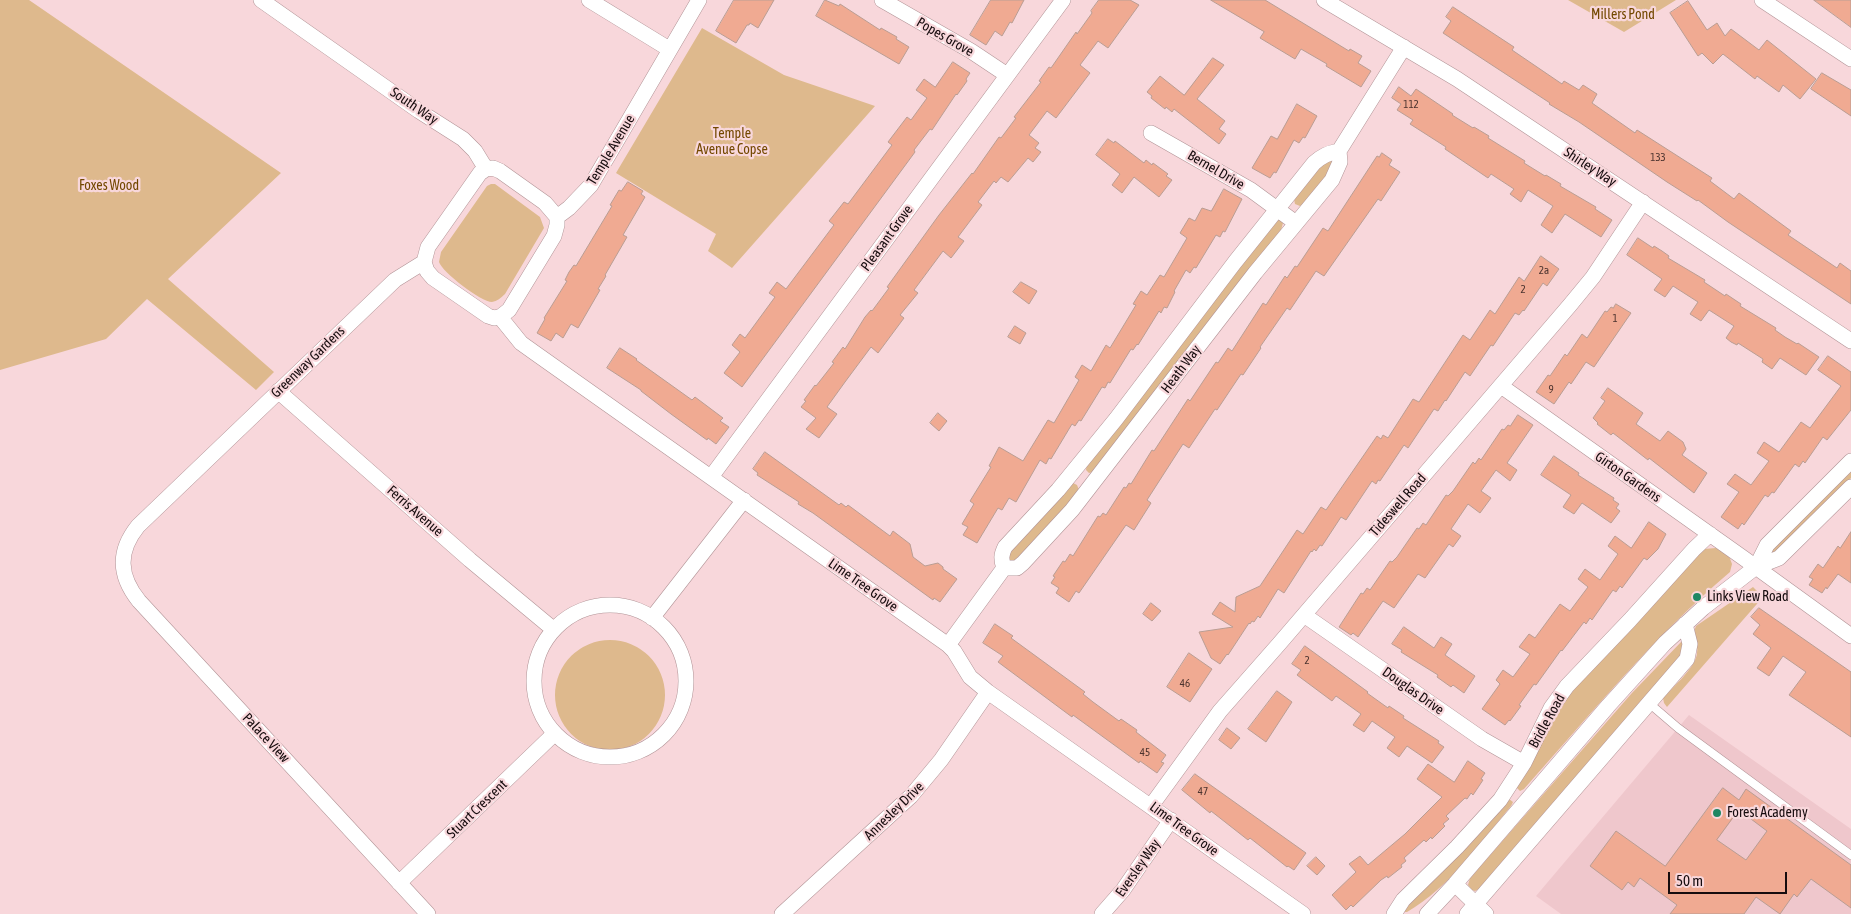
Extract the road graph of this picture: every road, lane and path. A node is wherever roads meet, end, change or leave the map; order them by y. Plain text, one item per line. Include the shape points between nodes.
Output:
1 (261, 0) edge
2 (589, 0) edge
3 (699, 0) edge
4 (882, 0) edge
5 (1063, 0) edge
6 (1324, 0) edge
7 (1762, 0) edge
8 (1404, 47) junction
9 (670, 49) junction
10 (1851, 58) edge
11 (1007, 75) junction
12 (1151, 133) dead end
13 (1339, 151) junction
14 (486, 169) junction
15 (1642, 202) junction
16 (1278, 209) junction
17 (557, 217) junction
18 (1296, 223) junction
19 (424, 262) junction
20 (500, 317) junction
21 (1851, 341) edge
22 (1501, 386) junction
23 (278, 391) junction
24 (1851, 461) edge
25 (1073, 472) junction
26 (711, 477) junction
27 (1091, 486) junction
28 (1851, 487) edge
29 (744, 500) junction
30 (1710, 534) junction
31 (124, 554) joint
32 (1756, 567) junction
33 (1004, 568) junction
34 (1304, 615) junction
35 (652, 618) junction
36 (1685, 624) junction
37 (553, 629) junction
38 (1851, 636) edge
39 (948, 645) junction
40 (988, 692) junction
41 (1650, 704) junction
42 (554, 734) junction
43 (1524, 763) junction
44 (1151, 806) junction
45 (1171, 820) junction
46 (1851, 855) edge
47 (400, 883) junction
48 (1455, 884) junction
49 (1476, 911) edge
50 (428, 914) edge
51 (782, 914) edge
52 (1102, 914) edge
53 (1303, 914) edge
54 (1394, 914) edge
55 (1427, 914) edge

1 - 14 street, South Way via 463,139
2 - 9 street
3 - 9 street, Temple Avenue
4 - 11 street, Popes Grove
5 - 11 street, Pleasant Grove
6 - 8 street, Shirley Way
7 - 10 street
8 - 13 street, Heath Way
8 - 15 street, Shirley Way
9 - 17 street, Temple Avenue via 591,185
11 - 26 street, Pleasant Grove
12 - 16 street, Bernel Drive
13 - 16 street, Heath Way via 1321,156
13 - 18 street, Heath Way via 1340,162 1332,180
14 - 17 street via 500,172 545,203
14 - 19 street via 473,181 428,246
15 - 21 street, Shirley Way
15 - 22 street, Tideswell Road via 1593,276
16 - 18 street, Bernel Drive
16 - 25 street, Heath Way
17 - 20 street via 554,236 509,310
18 - 27 street, Heath Way
19 - 20 street via 434,278 488,316
19 - 23 street, Greenway Gardens via 395,280
20 - 26 street, Lime Tree Grove via 521,343 534,353
22 - 30 street, Girton Gardens
22 - 34 street, Tideswell Road
23 - 31 street, Greenway Gardens via 138,526
23 - 37 street, Ferris Avenue
24 - 32 street via 1767,545
25 - 27 street
25 - 33 street, Heath Way via 1005,547 1001,559
26 - 29 street, Lime Tree Grove
27 - 33 street, Heath Way via 1023,563 1016,568
28 - 32 street via 1779,558
29 - 35 street
29 - 39 street, Lime Tree Grove
30 - 32 street, Girton Gardens
30 - 43 street, Bridle Road via 1567,686 1551,708
31 - 47 street, Palace View via 126,582 136,596
32 - 36 street
32 - 38 street
33 - 39 street, Heath Way
34 - 43 street, Douglas Drive via 1482,739
34 - 44 street, Tideswell Road via 1220,711
35 - 37 street via 637,610 607,605 578,612
35 - 42 street via 674,639 685,670 684,702 669,730 644,750 612,758 580,752
36 - 41 street via 1690,644 1687,659
36 - 48 street via 1640,670
37 - 42 street via 540,648 534,670 534,693 541,715
39 - 40 street, Lime Tree Grove via 970,677
40 - 44 street, Lime Tree Grove
40 - 51 street, Annesley Drive via 941,760 911,796
41 - 46 lane
41 - 49 street
42 - 47 street, Stuart Crescent
43 - 54 street, Bridle Road via 1500,800 1457,848 1403,900
44 - 45 street, Lime Tree Grove
45 - 52 street, Eversley Way via 1123,890
45 - 53 street, Lime Tree Grove
47 - 50 street, Palace View
48 - 49 street
48 - 55 street

